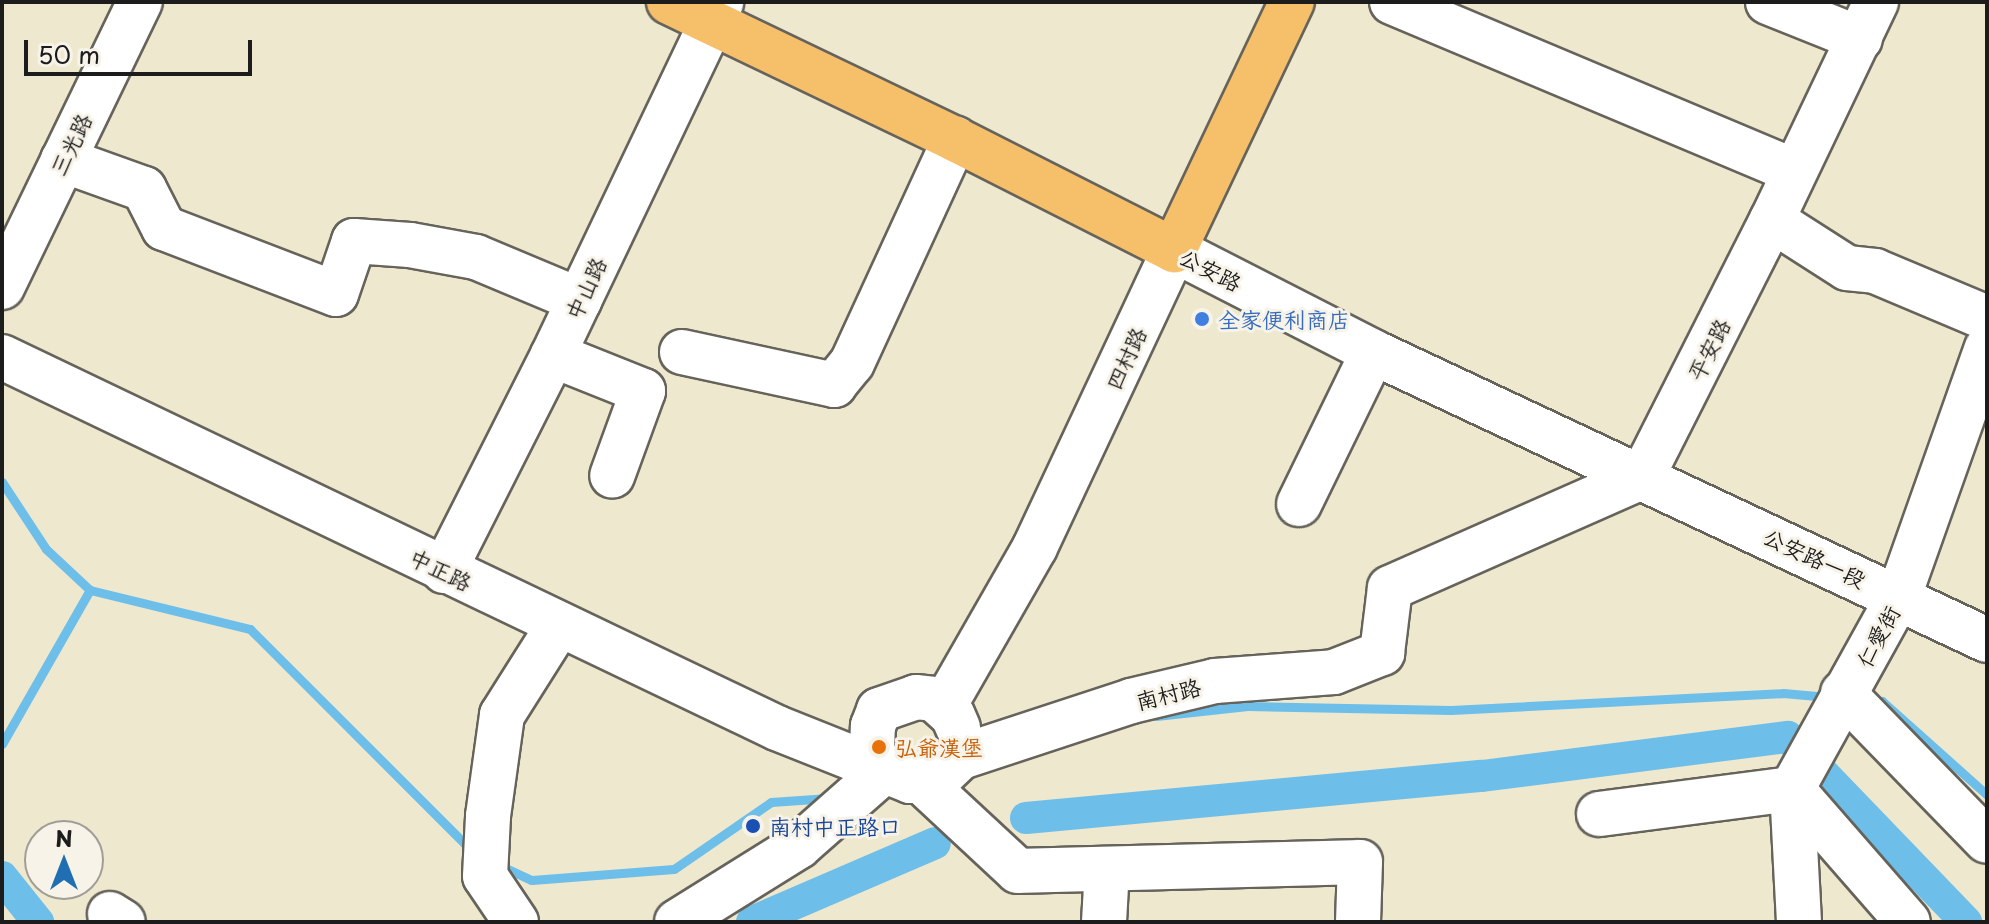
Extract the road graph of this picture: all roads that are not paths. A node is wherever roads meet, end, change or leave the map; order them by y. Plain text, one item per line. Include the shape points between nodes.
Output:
1 (140, 2) edge
2 (669, 2) edge
3 (1292, 2) edge
4 (1392, 2) edge
5 (1768, 2) edge
6 (716, 12) edge
7 (1868, 20) edge
8 (955, 139) junction
9 (63, 160) junction
10 (1794, 171) junction
11 (1772, 220) junction
12 (1174, 250) junction
13 (2, 287) edge
14 (579, 300) junction
15 (1987, 318) edge
16 (1987, 348) edge
17 (682, 352) dead end
18 (1373, 352) junction
19 (553, 355) junction
20 (2, 357) edge
21 (612, 476) dead end
22 (1642, 477) junction
23 (1299, 504) dead end
24 (444, 571) junction
25 (1899, 596) junction
26 (559, 625) junction
27 (1987, 640) edge
28 (1843, 693) junction
29 (944, 706) junction
30 (961, 757) junction
31 (902, 776) junction
32 (1792, 789) junction
33 (1599, 814) dead end
34 (1987, 841) edge
35 (1107, 869) junction
36 (727, 910) edge
37 (516, 922) edge
38 (677, 922) edge
39 (1104, 922) edge
40 (1358, 922) edge
41 (1799, 922) edge
42 (1908, 922) edge

1 - 9 street, 三光路
2 - 6 main road, 公安路
3 - 12 main road, 四村路
4 - 10 street
5 - 7 street
6 - 8 main road, 公安路
6 - 14 street, 中山路
7 - 10 street, 平安路
8 - 12 main road, 公安路
8 - 17 street via 852,363 834,385
9 - 13 street, 三光路
9 - 14 street via 144,189 164,228 336,294 354,241 476,257
10 - 11 street, 平安路
11 - 15 street via 1847,268 1875,271
11 - 22 street, 平安路
12 - 18 street, 公安路
12 - 29 street, 四村路 via 1047,523
14 - 19 street, 中山路
16 - 25 street, 仁愛街
18 - 22 street, 公安路
18 - 23 street
19 - 21 street via 643,391
19 - 24 street, 中山路
20 - 24 street, 中正路
22 - 25 street, 公安路一段
22 - 30 street, 南村路 via 1390,588 1382,653 1334,672 1215,681 1131,701
24 - 26 street, 中正路
25 - 27 street, 公安路一段
25 - 28 street, 仁愛街 via 1865,663
26 - 31 street, 中正路 via 777,728
26 - 37 street via 502,715 485,876
28 - 32 street, 仁愛街
28 - 34 street
29 - 30 street via 958,726
29 - 31 street via 916,697 879,710 872,751
30 - 31 street, 南村路 via 941,776
31 - 35 street via 1018,871
31 - 36 street, 南村路 via 799,846
32 - 33 street
32 - 41 street
32 - 42 street
35 - 39 street
35 - 40 street via 1360,862
36 - 38 street, 南村路

